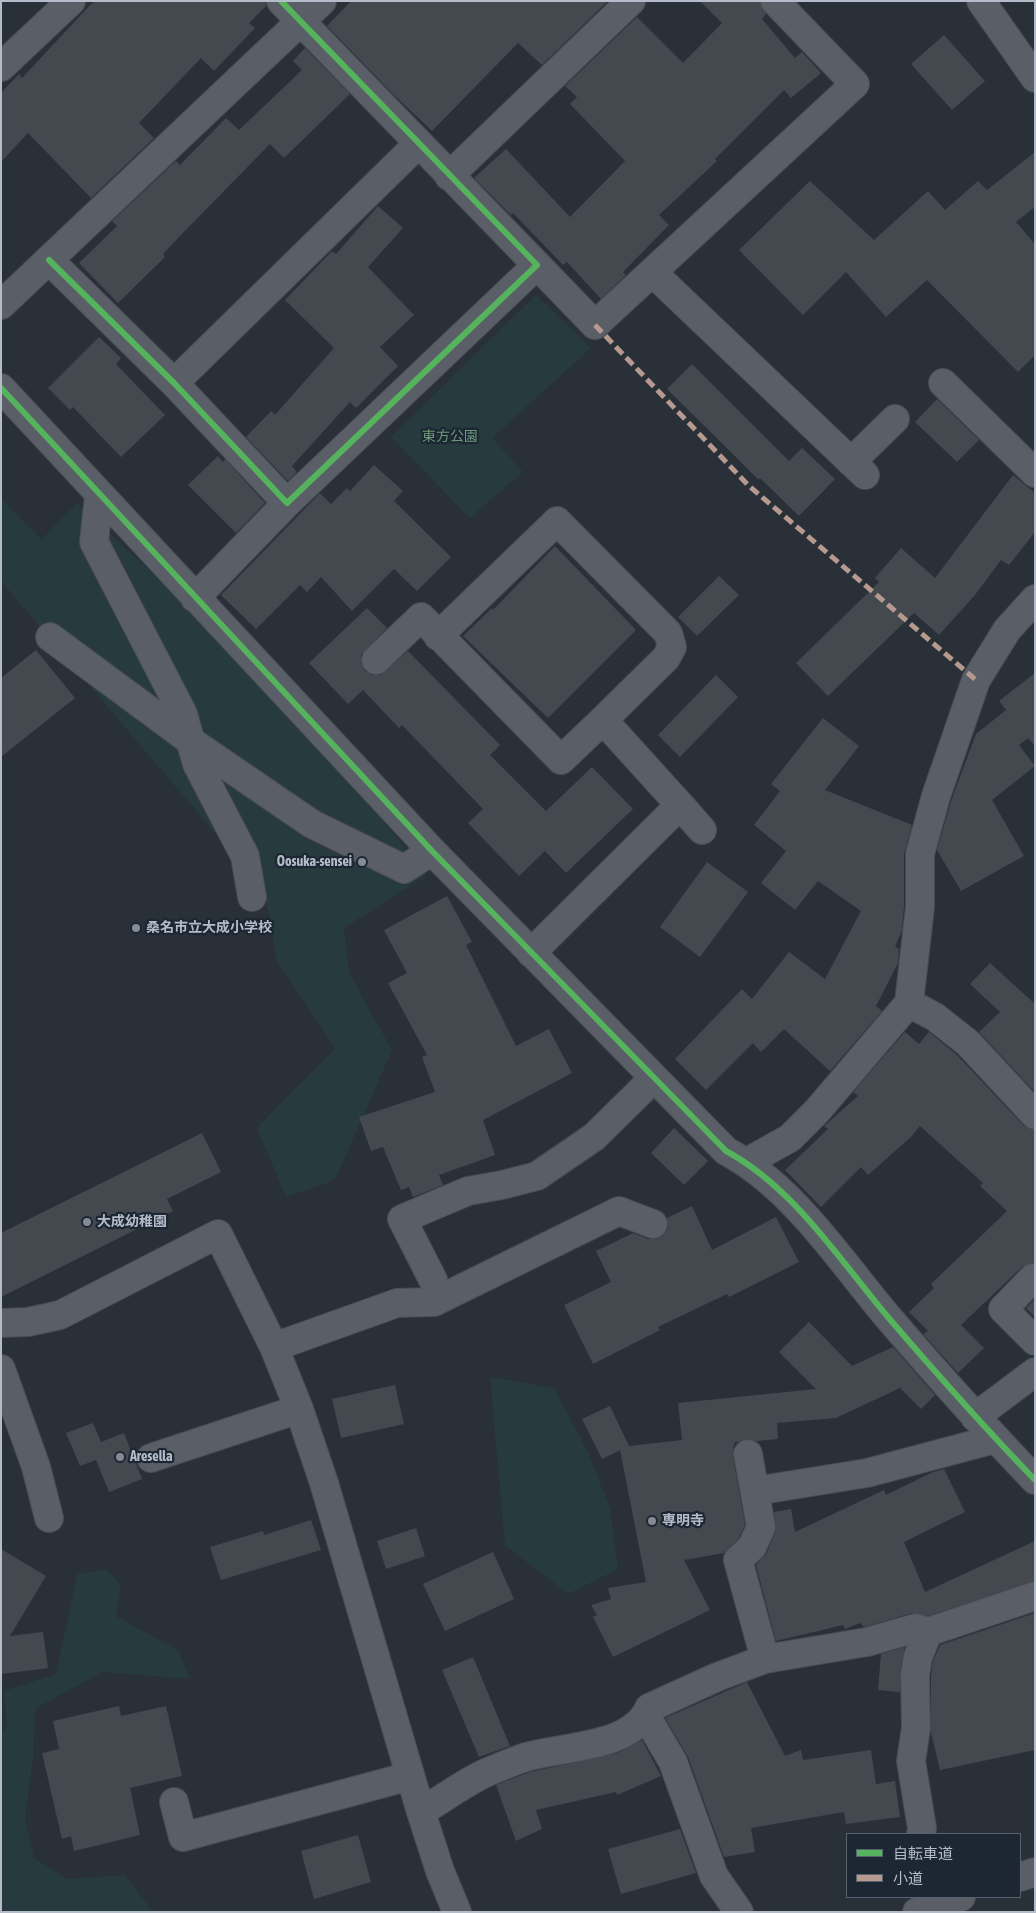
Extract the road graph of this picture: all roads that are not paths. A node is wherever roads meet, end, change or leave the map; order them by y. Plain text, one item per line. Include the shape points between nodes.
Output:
1 (71, 1) edge
2 (282, 1) edge
3 (322, 1) edge
4 (631, 1) edge
5 (775, 1) edge
6 (981, 1) edge
7 (301, 22) junction
8 (1, 67) edge
9 (1035, 78) edge
10 (418, 144) junction
11 (449, 176) junction
12 (49, 260) junction
13 (537, 265) junction
14 (653, 273) junction
15 (1, 304) edge
16 (174, 383) junction
17 (943, 383) dead end
18 (1, 388) edge
19 (895, 419) dead end
20 (1035, 474) edge
21 (99, 496) junction
22 (286, 503) junction
23 (195, 598) junction
24 (1035, 599) edge
25 (438, 636) junction
26 (50, 637) dead end
27 (376, 660) dead end
28 (602, 720) junction
29 (192, 742) junction
30 (680, 805) junction
31 (702, 830) dead end
32 (432, 851) junction
33 (252, 897) dead end
34 (531, 952) junction
35 (909, 1003) junction
36 (654, 1078) junction
37 (1035, 1115) edge
38 (747, 1162) junction
39 (653, 1224) dead end
40 (1033, 1278) dead end
41 (434, 1291) junction
42 (1, 1323) edge
43 (1035, 1341) edge
44 (274, 1347) junction
45 (1, 1369) edge
46 (1035, 1372) edge
47 (299, 1409) junction
48 (975, 1416) junction
49 (995, 1439) junction
50 (748, 1454) dead end
51 (151, 1458) dead end
52 (1035, 1480) edge
53 (755, 1491) junction
54 (50, 1518) dead end
55 (1035, 1596) edge
56 (928, 1632) junction
57 (765, 1659) junction
58 (646, 1716) junction
59 (410, 1776) junction
60 (174, 1802) dead end
61 (421, 1812) junction
62 (920, 1833) edge
63 (1035, 1872) edge
64 (1021, 1877) edge
65 (904, 1898) edge
66 (958, 1898) edge
67 (457, 1912) edge
68 (739, 1912) edge
69 (898, 1912) edge
70 (917, 1912) edge

1 - 8 street
2 - 7 street
3 - 7 street
4 - 11 street
5 - 14 street via 855,84
6 - 9 street
7 - 10 street
7 - 12 street
10 - 11 street
10 - 16 street
11 - 13 street
12 - 15 street
12 - 16 street
13 - 14 street via 595,325
13 - 22 street
14 - 19 street via 858,468
16 - 22 street
17 - 20 street
18 - 21 street
21 - 23 street
21 - 29 street via 94,542 183,714
22 - 23 street
23 - 32 street
24 - 35 street via 1007,630 976,680 936,796 920,854 920,907
25 - 27 street via 420,617
25 - 28 street via 561,760
25 - 28 street via 557,521 668,633 672,647 666,658
26 - 29 street
28 - 30 street
29 - 32 street via 312,824 404,869
29 - 33 street via 197,764 245,856
30 - 31 street
30 - 34 street
32 - 34 street
34 - 36 street
35 - 37 street via 935,1017 968,1043
35 - 38 street via 790,1138
36 - 38 street via 726,1151
36 - 41 street via 594,1137 538,1176 468,1191 402,1219
38 - 48 street via 786,1194
39 - 41 street via 619,1211
40 - 43 street via 1003,1309
41 - 44 street
42 - 44 street via 28,1322 60,1314 218,1234
44 - 47 street
45 - 54 street via 36,1467
46 - 48 street
47 - 51 street
47 - 59 street
48 - 49 street
49 - 52 street
49 - 53 street via 868,1473
50 - 53 street
53 - 57 street via 761,1527 752,1547 738,1560
55 - 56 street
56 - 57 street via 916,1628 867,1642
56 - 62 street via 916,1666 916,1728 911,1761
57 - 58 street via 649,1708
58 - 61 street via 634,1728 596,1743 527,1757 488,1772
58 - 68 street via 673,1762 714,1876
59 - 60 street via 183,1837
59 - 61 street
61 - 67 street
63 - 64 street
65 - 69 street
66 - 70 street

